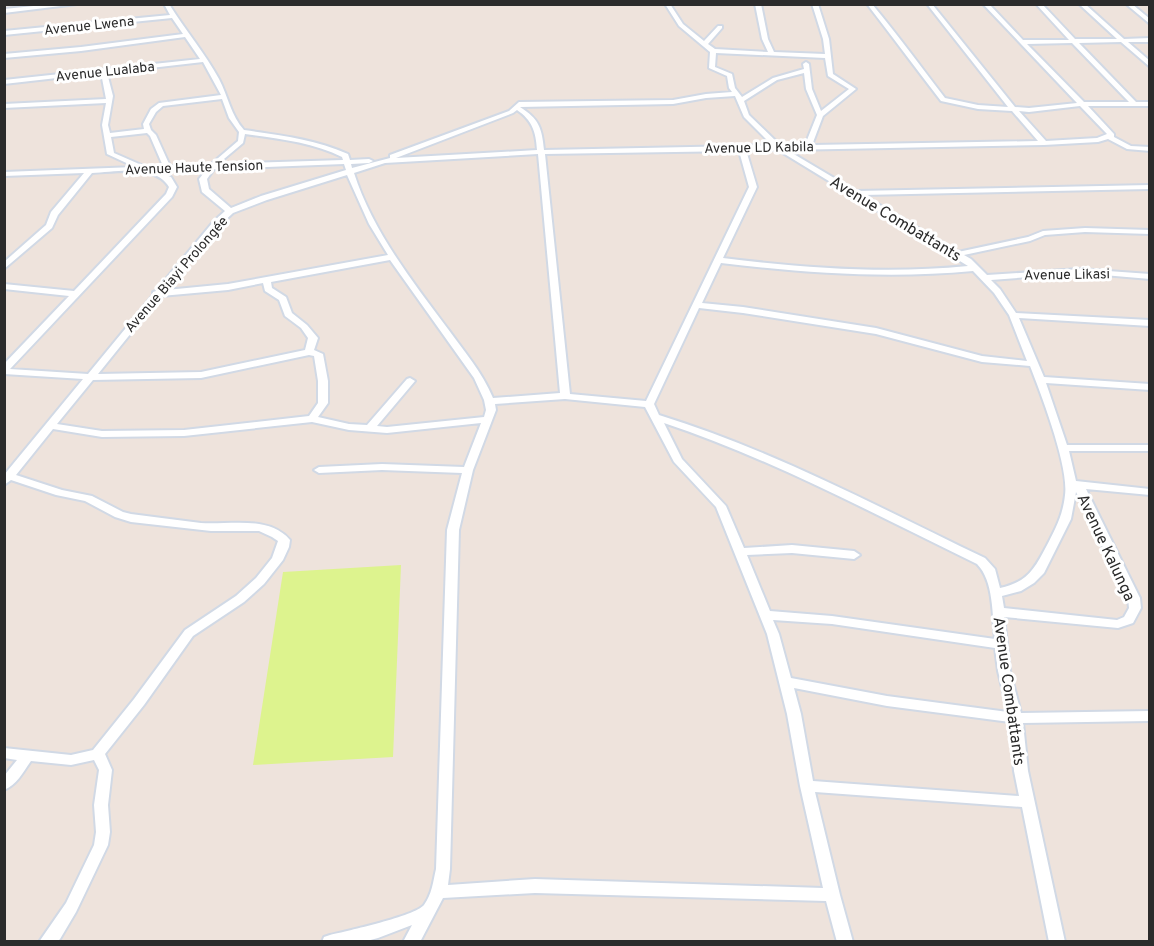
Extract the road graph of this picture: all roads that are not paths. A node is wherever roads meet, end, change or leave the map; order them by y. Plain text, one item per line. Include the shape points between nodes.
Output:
1 (75, 4) edge
2 (166, 4) edge
3 (667, 4) edge
4 (758, 4) edge
5 (815, 4) edge
6 (869, 4) edge
7 (929, 4) edge
8 (985, 4) edge
9 (1038, 4) edge
10 (1081, 4) edge
11 (1128, 4) edge
12 (4, 11) edge
13 (173, 16) junction
14 (1149, 22) edge
15 (720, 27) dead end
16 (4, 33) edge
17 (187, 35) junction
18 (1120, 40) junction
19 (1149, 40) edge
20 (1073, 41) junction
21 (1023, 42) junction
22 (706, 44) junction
23 (772, 54) junction
24 (805, 55) junction
25 (4, 56) edge
26 (713, 56) junction
27 (828, 56) junction
28 (205, 60) junction
29 (1149, 65) edge
30 (806, 70) junction
31 (104, 72) junction
32 (4, 82) edge
33 (224, 97) junction
34 (739, 97) junction
35 (110, 100) junction
36 (1081, 104) junction
37 (1134, 104) junction
38 (1149, 104) edge
39 (4, 106) edge
40 (518, 106) junction
41 (1014, 110) junction
42 (820, 115) junction
43 (148, 131) junction
44 (242, 132) junction
45 (106, 135) junction
46 (1110, 137) junction
47 (1044, 143) junction
48 (808, 146) junction
49 (742, 147) junction
50 (777, 147) junction
51 (1149, 149) edge
52 (540, 152) junction
53 (384, 161) junction
54 (213, 165) junction
55 (167, 166) junction
56 (347, 167) junction
57 (141, 168) junction
58 (90, 171) junction
59 (4, 174) edge
60 (168, 179) junction
61 (1149, 187) edge
62 (852, 193) junction
63 (230, 211) junction
64 (1149, 232) edge
65 (958, 254) junction
66 (392, 257) junction
67 (718, 260) junction
68 (4, 267) edge
69 (975, 268) junction
70 (1149, 277) edge
71 (985, 278) junction
72 (267, 280) junction
73 (4, 286) edge
74 (76, 294) junction
75 (156, 294) junction
76 (697, 305) junction
77 (1013, 315) junction
78 (1149, 323) edge
79 (309, 352) junction
80 (1033, 364) junction
81 (4, 371) edge
82 (90, 377) junction
83 (1040, 380) junction
84 (410, 381) dead end
85 (1149, 387) edge
86 (565, 396) junction
87 (490, 401) junction
88 (648, 404) junction
89 (657, 417) junction
90 (312, 419) junction
91 (488, 419) junction
92 (50, 426) junction
93 (370, 428) junction
94 (1063, 448) junction
95 (1149, 448) edge
96 (319, 470) dead end
97 (468, 470) junction
98 (7, 479) edge
99 (1074, 484) junction
100 (1149, 492) edge
101 (742, 552) junction
102 (854, 555) dead end
103 (996, 593) junction
104 (999, 612) junction
105 (765, 615) junction
106 (1001, 644) junction
107 (785, 682) junction
108 (1149, 716) edge
109 (1016, 718) junction
110 (4, 753) edge
111 (97, 754) junction
112 (26, 757) junction
113 (4, 785) edge
114 (807, 786) junction
115 (1028, 802) junction
116 (439, 892) junction
117 (832, 895) junction
118 (428, 912) junction
119 (47, 942) edge
120 (330, 942) edge
121 (411, 942) edge
122 (845, 942) edge
123 (1057, 942) edge

1 - 12 street
2 - 13 street
3 - 22 street via 681,25
4 - 23 street
5 - 27 street
6 - 41 street via 943,100
7 - 41 street
8 - 21 street
9 - 20 street
10 - 18 street
11 - 14 street
13 - 16 street, Avenue Lwena
13 - 17 street
15 - 22 street
17 - 25 street
17 - 28 street
18 - 19 street
18 - 20 street
18 - 29 street
20 - 21 street
20 - 37 street
21 - 36 street
22 - 26 street
23 - 24 street
23 - 26 street
24 - 27 street
24 - 30 street
26 - 34 street, Avenue Combattants via 712,68 730,75 732,88
27 - 42 street via 830,75 853,88
28 - 31 street, Avenue Lualaba
28 - 33 street
30 - 34 street via 775,79
30 - 42 street
31 - 32 street, Avenue Lualaba
31 - 35 street
33 - 43 street via 161,104 150,115
33 - 44 street via 235,125
34 - 40 street
34 - 50 street, Avenue Combattants via 746,116
35 - 39 street
35 - 45 street
36 - 37 street
36 - 41 street
36 - 46 street via 1112,132
37 - 38 street
40 - 52 street via 530,116 538,132
40 - 53 street via 512,112
41 - 47 street
42 - 48 street
43 - 45 street
43 - 55 street
44 - 54 street via 241,142
44 - 56 street via 334,149 345,156
45 - 57 street via 111,154
46 - 47 street, Avenue LD Kabila
46 - 51 street via 1129,148
47 - 48 street, Avenue LD Kabila
48 - 50 street, Avenue LD Kabila
49 - 50 street, Avenue LD Kabila
49 - 52 street, Avenue LD Kabila
49 - 67 street via 753,187
50 - 62 street, Avenue Combattants
52 - 53 street, Avenue LD Kabila
52 - 86 street
53 - 56 street, Avenue Haute Tension
54 - 55 street, Avenue Haute Tension
54 - 56 street, Avenue Haute Tension
54 - 63 street, Avenue Biayi Prolongée via 203,179 205,190
55 - 57 street, Avenue Haute Tension
55 - 60 street
56 - 63 street
56 - 66 street
57 - 58 street, Avenue Haute Tension
57 - 60 street
58 - 59 street, Avenue Haute Tension
58 - 68 street via 54,214 49,226
60 - 74 street via 173,187 169,195
61 - 62 street
62 - 65 street, Avenue Combattants
63 - 75 street, Avenue Biayi Prolongée
64 - 65 street via 1043,233 1032,239
65 - 69 street, Avenue Combattants
66 - 72 street
66 - 87 street
67 - 69 street via 843,273 932,273
67 - 76 street
69 - 71 street, Avenue Combattants
70 - 71 street, Avenue Likasi via 1080,271
71 - 77 street, Avenue Combattants
72 - 75 street
72 - 79 street via 268,289 284,299 284,312 308,329 313,338
73 - 74 street
74 - 81 street
75 - 82 street, Avenue Biayi Prolongée
76 - 80 street via 867,329 982,359
76 - 88 street
77 - 78 street
77 - 80 street, Avenue Combattants
79 - 82 street via 201,375
79 - 90 street via 318,354 323,381 323,403
80 - 83 street, Avenue Combattants
81 - 82 street
82 - 92 street, Avenue Biayi Prolongée
83 - 85 street
83 - 94 street, Avenue Combattants
84 - 93 street
86 - 87 street
86 - 88 street
87 - 91 street
88 - 89 street
89 - 101 street via 678,460 721,506
89 - 103 street via 780,462 981,561 989,569
90 - 92 street via 184,433 102,434
90 - 93 street
91 - 93 street via 387,430
91 - 97 street
92 - 98 street, Avenue Biayi Prolongée
94 - 95 street
94 - 99 street, Avenue Combattants
96 - 97 street
97 - 116 street via 453,530 445,826
98 - 111 street via 88,498 131,518 261,528 284,540 276,560 260,581 189,633
99 - 100 street
99 - 103 street, Avenue Combattants via 1066,519 1040,570 1017,588
99 - 104 street, Avenue Kalunga via 1134,598 1135,608 1129,620 1118,624
101 - 102 street via 792,549
101 - 105 street
103 - 104 street, Avenue Combattants
104 - 106 street, Avenue Combattants
105 - 106 street via 832,620
105 - 107 street
106 - 109 street, Avenue Combattants
107 - 109 street via 887,701
107 - 114 street
108 - 109 street
109 - 115 street, Avenue Combattants
110 - 112 street
111 - 112 street via 71,760
111 - 119 street via 105,761 107,772 99,816 103,836 78,897
112 - 113 street
114 - 115 street
114 - 117 street
115 - 123 street, Avenue Combattants
116 - 117 street via 536,886
116 - 118 street
117 - 122 street
118 - 120 street via 378,931
118 - 121 street

